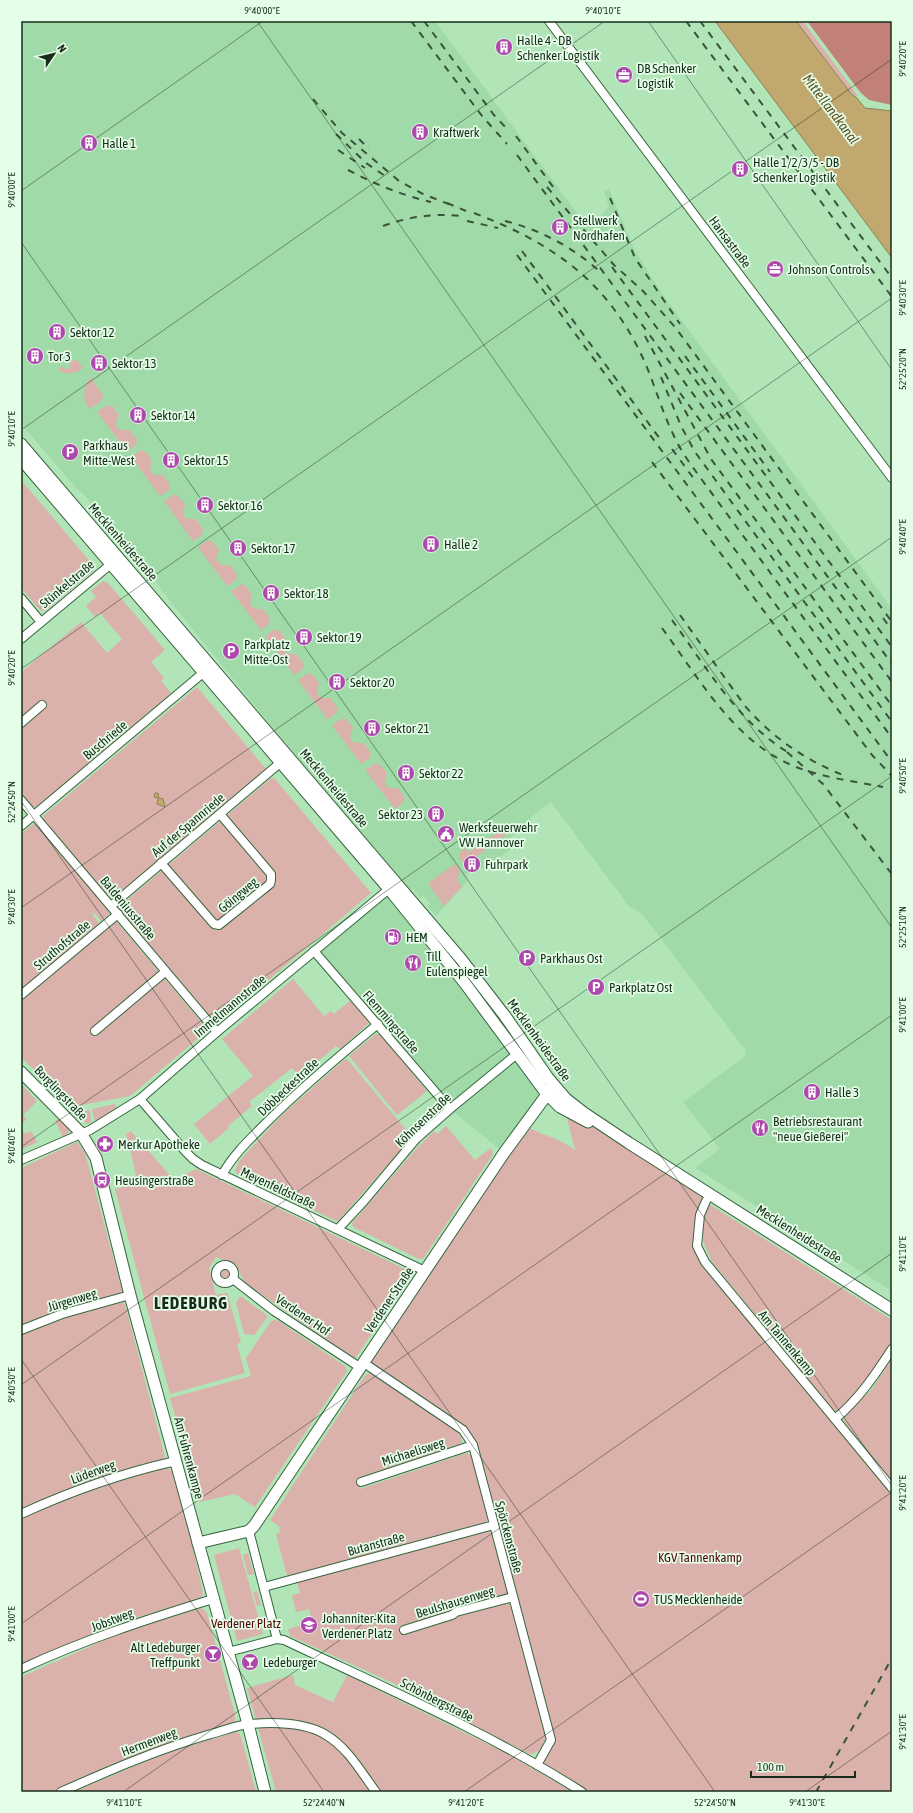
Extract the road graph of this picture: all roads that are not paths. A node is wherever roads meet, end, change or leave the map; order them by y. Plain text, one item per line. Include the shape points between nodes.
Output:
1 (549, 21) edge
2 (21, 444) edge
3 (21, 459) edge
4 (892, 478) edge
5 (111, 564) junction
6 (21, 598) edge
7 (41, 622) junction
8 (21, 638) edge
9 (203, 673) junction
10 (42, 705) dead end
11 (21, 723) edge
12 (280, 763) junction
13 (21, 800) edge
14 (220, 814) junction
15 (34, 815) junction
16 (21, 826) edge
17 (161, 863) junction
18 (390, 877) junction
19 (388, 889) junction
20 (111, 906) junction
21 (118, 914) junction
22 (314, 951) junction
23 (443, 956) junction
24 (461, 959) junction
25 (165, 972) junction
26 (21, 995) edge
27 (378, 1024) junction
28 (95, 1031) dead end
29 (216, 1032) junction
30 (517, 1054) junction
31 (21, 1072) edge
32 (550, 1090) junction
33 (140, 1099) junction
34 (450, 1109) junction
35 (81, 1133) junction
36 (21, 1160) edge
37 (222, 1175) junction
38 (706, 1201) dead end
39 (338, 1229) junction
40 (426, 1271) junction
41 (232, 1279) dead end
42 (130, 1295) junction
43 (892, 1310) edge
44 (21, 1330) edge
45 (892, 1348) edge
46 (362, 1366) junction
47 (835, 1419) junction
48 (473, 1445) junction
49 (176, 1461) junction
50 (361, 1482) dead end
51 (892, 1488) edge
52 (21, 1514) edge
53 (494, 1525) junction
54 (249, 1531) junction
55 (198, 1543) junction
56 (264, 1587) junction
57 (513, 1597) junction
58 (213, 1599) junction
59 (404, 1630) dead end
60 (277, 1639) junction
61 (228, 1652) junction
62 (21, 1670) edge
63 (248, 1724) junction
64 (537, 1764) junction
65 (61, 1792) edge
66 (265, 1792) edge
67 (376, 1792) edge
68 (582, 1792) edge

1 - 4 street, Hansastraße
2 - 18 main road, Mecklenheidestraße
3 - 5 main road, Mecklenheidestraße
5 - 7 street, Stünkelstraße
5 - 9 main road, Mecklenheidestraße
6 - 7 street
7 - 8 street, Stünkelstraße
9 - 12 main road, Mecklenheidestraße
9 - 15 street, Buschriede
10 - 11 street
12 - 14 street, Auf der Spannriede
12 - 19 main road, Mecklenheidestraße
13 - 15 street, Baldeniusstraße
14 - 17 street, Auf der Spannriede
14 - 17 street, Göingweg via 270,874 271,880 264,888 219,925 214,924
15 - 16 street, Buschriede
15 - 20 street, Baldeniusstraße
17 - 20 street, Auf der Spannriede
18 - 19 main road
18 - 24 main road, Mecklenheidestraße
19 - 22 street, Immelmannstraße
19 - 23 main road, Mecklenheidestraße
20 - 21 street, Baldeniusstraße
21 - 25 street, Baldeniusstraße
21 - 26 street, Struthofstraße
22 - 27 street, Flemmingstraße
22 - 29 street, Immelmannstraße
23 - 24 main road
23 - 30 main road, Mecklenheidestraße
24 - 32 main road, Mecklenheidestraße via 505,1016
25 - 28 street
25 - 29 street, Baldeniusstraße
27 - 34 street, Flemmingstraße
27 - 37 street, Döbbeckestraße via 279,1110 240,1149
29 - 33 street, Immelmannstraße
30 - 32 main road, Mecklenheidestraße
30 - 34 street, Köhnsenstraße
31 - 35 main road, Borglingstraße
32 - 40 main road, Verdener Straße
32 - 43 main road, Mecklenheidestraße via 569,1113 629,1143
33 - 35 street, Immelmannstraße
33 - 37 street, Meyenfeldstraße via 193,1159
34 - 39 street, Köhnsenstraße via 416,1139
35 - 36 street
35 - 42 main road, Am Fuhrenkampe via 96,1158
37 - 39 street, Meyenfeldstraße
38 - 47 street, Am Tannenkamp via 700,1215 697,1246 705,1262
39 - 40 street, Meyenfeldstraße
40 - 46 main road, Verdener Straße
41 - 46 street, Verdener Hof via 274,1311
42 - 44 street, Jürgenweg via 62,1314
42 - 49 main road, Am Fuhrenkampe
45 - 47 street via 867,1388
46 - 48 street, Spörckenstraße via 463,1430
46 - 54 main road, Verdener Straße
47 - 51 street, Am Tannenkamp
48 - 50 street, Michaelisweg
48 - 53 street, Spörckenstraße
49 - 52 street, Lüderweg via 109,1478
49 - 55 main road, Am Fuhrenkampe
53 - 56 street, Butanstraße
53 - 57 street, Spörckenstraße
54 - 55 main road
54 - 56 street
55 - 58 main road, Am Fuhrenkampe
56 - 60 street
57 - 59 street, Beulshausenweg via 456,1612
57 - 64 street, Spörckenstraße via 550,1736
58 - 61 main road, Am Fuhrenkampe
58 - 62 street, Jobstweg via 148,1618
60 - 61 street
60 - 64 street, Schönbergstraße via 408,1698
61 - 63 main road, Am Fuhrenkampe
63 - 65 street, Hermenweg via 180,1743
63 - 66 main road, Am Fuhrenkampe
63 - 67 street, Hermenweg via 279,1723 325,1734 347,1753
64 - 68 street, Schönbergstraße

